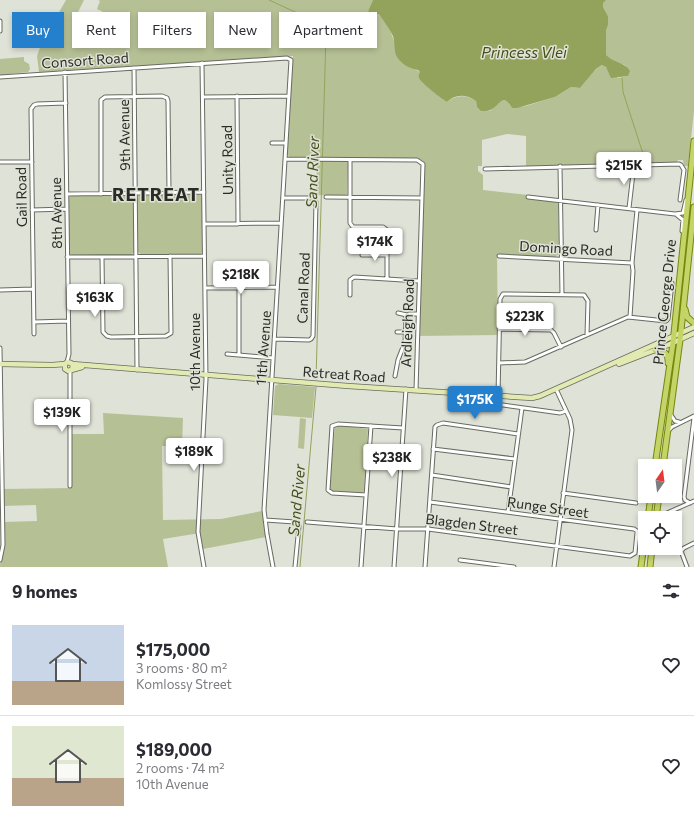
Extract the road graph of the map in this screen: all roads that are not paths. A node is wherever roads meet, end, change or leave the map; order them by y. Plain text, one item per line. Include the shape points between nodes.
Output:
1 (0, 21) edge
2 (0, 31) edge
3 (290, 59) joint
4 (202, 63) junction
5 (134, 68) junction
6 (65, 72) junction
7 (0, 77) edge
8 (237, 96) junction
9 (289, 96) junction
10 (134, 97) junction
11 (203, 97) junction
12 (66, 103) junction
13 (694, 141) edge
14 (272, 143) dead end
15 (286, 143) junction
16 (285, 159) junction
17 (350, 160) junction
18 (0, 162) edge
19 (32, 162) junction
20 (634, 165) junction
21 (560, 166) junction
22 (485, 169) dead end
23 (689, 186) junction
24 (204, 192) junction
25 (135, 193) junction
26 (169, 193) junction
27 (67, 194) junction
28 (101, 194) junction
29 (326, 197) dead end
30 (350, 197) junction
31 (528, 197) dead end
32 (283, 198) junction
33 (422, 198) junction
34 (560, 200) junction
35 (680, 200) dead end
36 (598, 205) junction
37 (694, 207) edge
38 (629, 208) junction
39 (67, 209) junction
40 (32, 210) junction
41 (637, 210) junction
42 (675, 214) junction
43 (281, 223) junction
44 (204, 224) junction
45 (238, 224) junction
46 (596, 230) dead end
47 (683, 240) junction
48 (362, 254) dead end
49 (387, 255) junction
50 (136, 256) junction
51 (170, 256) junction
52 (204, 256) junction
53 (499, 256) dead end
54 (68, 257) junction
55 (102, 257) junction
56 (562, 259) junction
57 (632, 263) junction
58 (387, 279) junction
59 (419, 281) junction
60 (672, 283) dead end
61 (278, 287) junction
62 (205, 288) junction
63 (240, 288) junction
64 (33, 289) junction
65 (0, 290) edge
66 (684, 292) junction
67 (350, 295) dead end
68 (562, 295) junction
69 (398, 313) dead end
70 (418, 314) junction
71 (407, 315) junction
72 (630, 317) junction
73 (68, 321) junction
74 (34, 322) junction
75 (694, 323) edge
76 (694, 327) edge
77 (499, 329) junction
78 (397, 332) dead end
79 (405, 332) junction
80 (680, 333) junction
81 (694, 333) edge
82 (34, 334) dead end
83 (587, 335) junction
84 (137, 336) junction
85 (673, 336) junction
86 (274, 339) junction
87 (680, 340) junction
88 (673, 343) junction
89 (560, 347) junction
90 (0, 348) edge
91 (655, 350) junction
92 (227, 354) dead end
93 (240, 355) junction
94 (273, 358) junction
95 (499, 363) junction
96 (0, 364) edge
97 (68, 367) junction
98 (137, 370) junction
99 (594, 372) junction
100 (206, 375) junction
101 (395, 376) dead end
102 (272, 379) junction
103 (406, 389) junction
104 (556, 389) junction
105 (416, 390) junction
106 (498, 396) junction
107 (665, 400) junction
108 (475, 401) dead end
109 (522, 408) junction
110 (566, 411) junction
111 (670, 412) junction
112 (694, 417) edge
113 (683, 421) junction
114 (371, 426) junction
115 (403, 428) junction
116 (667, 432) junction
117 (518, 434) junction
118 (433, 449) junction
119 (0, 454) edge
120 (694, 458) edge
121 (515, 459) junction
122 (656, 459) edge
123 (664, 459) edge
124 (689, 460) junction
125 (432, 475) junction
126 (70, 486) dead end
127 (511, 487) junction
128 (564, 493) junction
129 (366, 495) junction
130 (694, 501) edge
131 (430, 502) junction
132 (636, 503) dead end
133 (690, 503) junction
134 (672, 511) edge
135 (508, 512) junction
136 (265, 520) junction
137 (560, 520) junction
138 (307, 522) dead end
139 (363, 526) junction
140 (397, 529) junction
141 (428, 529) junction
142 (694, 544) edge
143 (557, 546) junction
144 (633, 555) joint
145 (643, 555) edge
146 (651, 555) edge
147 (0, 560) edge
148 (460, 560) dead end
149 (204, 567) edge
150 (273, 567) edge
151 (295, 567) edge
152 (361, 567) edge
153 (394, 567) edge
154 (425, 567) edge
155 (514, 567) edge
156 (554, 567) edge
157 (641, 567) edge
158 (650, 567) edge
159 (687, 567) edge

1 - 2 street
3 - 4 street, Consort Road
3 - 9 street, 11th Avenue
4 - 5 street, Consort Road
4 - 11 street, 10th Avenue
5 - 6 street, Consort Road
5 - 10 street, 9th Avenue
6 - 7 street, Consort Road
6 - 12 street, 8th Avenue
8 - 9 street
8 - 11 street
8 - 45 street, Unity Road
9 - 15 street, 11th Avenue
10 - 25 street, 9th Avenue
10 - 26 street via 162,96 168,100
10 - 28 street via 105,97 100,101
11 - 24 street, 10th Avenue
12 - 19 street, Gail Road via 37,104 32,107
12 - 27 street, 8th Avenue
13 - 23 main road, Prince George Drive
14 - 15 street
15 - 16 street, 11th Avenue
16 - 17 street
16 - 32 street, 11th Avenue
17 - 30 street
17 - 33 street, Ardleigh Road via 421,162
18 - 19 street
19 - 40 street, Gail Road
20 - 21 street
20 - 35 street via 681,165 684,170
20 - 38 street
21 - 22 street
21 - 34 street
23 - 42 street via 683,211 681,214
23 - 47 main road, Prince George Drive
24 - 26 street
24 - 44 street, 10th Avenue
25 - 26 street
25 - 28 street
25 - 50 street, 9th Avenue
27 - 28 street
27 - 39 street, 8th Avenue
29 - 30 street
30 - 33 street
30 - 49 street via 351,225 387,229
31 - 34 street
32 - 43 street, 11th Avenue
32 - 86 street, Canal Road via 312,198 316,203 312,337 309,340
33 - 59 street, Ardleigh Road
34 - 36 street
34 - 56 street
36 - 38 street
36 - 46 street
37 - 66 main road, Prince George Drive
38 - 41 street
39 - 40 street
39 - 54 street, 8th Avenue
40 - 64 street, Gail Road
41 - 42 street
41 - 57 street
42 - 47 street via 682,220
43 - 45 street
43 - 61 street, 11th Avenue
44 - 45 street
44 - 52 street, 10th Avenue
47 - 85 main road, Prince George Drive
48 - 49 street
49 - 58 street
50 - 51 street
50 - 55 street
50 - 84 street, 9th Avenue
51 - 52 street
51 - 84 street via 170,333 166,336
52 - 62 street, 10th Avenue
53 - 56 street, Domingo Road
54 - 55 street
54 - 73 street, 8th Avenue
55 - 84 street via 103,332 108,336
56 - 57 street, Domingo Road
56 - 68 street
57 - 72 street via 634,271
58 - 59 street
58 - 67 street via 354,277 350,280
59 - 70 street, Ardleigh Road
60 - 72 street via 668,320 664,322
61 - 63 street
61 - 86 street, 11th Avenue
62 - 63 street
62 - 100 street, 10th Avenue
63 - 93 street
64 - 65 street
64 - 74 street, Gail Road
66 - 75 main road via 685,313
66 - 80 main road, Prince George Drive
68 - 77 street via 501,296
68 - 83 street via 584,295 588,301
69 - 71 street
70 - 71 street
70 - 105 street, Ardleigh Road
71 - 79 street
72 - 83 street
73 - 74 street
73 - 97 street, 8th Avenue
74 - 82 street, Gail Road
76 - 80 main road, Retreat Road
77 - 89 street via 551,330
77 - 95 street
78 - 79 street
79 - 101 street
80 - 85 main road, Retreat Road
80 - 87 main road, Prince George Drive
81 - 87 main road, Retreat Road
83 - 89 street
84 - 98 street, 9th Avenue
85 - 88 main road, Prince George Drive
85 - 99 main road, Retreat Road
86 - 94 street, 11th Avenue
87 - 88 main road, Retreat Road
87 - 111 main road, Prince George Drive
88 - 91 main road, Retreat Road
88 - 107 main road, Prince George Drive
89 - 95 street via 522,363
90 - 96 street
91 - 99 main road, Retreat Road
91 - 107 main road via 664,352 668,358
92 - 93 street
93 - 94 street
94 - 102 street, 11th Avenue
95 - 106 street
96 - 97 main road, Retreat Road
96 - 119 street
97 - 98 main road, Retreat Road
97 - 126 street, 8th Avenue
98 - 100 main road, Retreat Road
99 - 104 main road, Retreat Road
100 - 102 main road, Retreat Road
100 - 149 street, 10th Avenue via 198,526
102 - 103 main road, Retreat Road
102 - 136 street, 11th Avenue
103 - 105 main road, Retreat Road
103 - 115 street
104 - 106 main road, Retreat Road via 534,397
104 - 110 street
105 - 106 main road, Retreat Road
107 - 122 main road, Prince George Drive
108 - 109 street
109 - 110 street via 560,413
109 - 117 street
110 - 128 street via 572,430
111 - 113 street via 674,421
111 - 116 main road, Prince George Drive
112 - 113 street
112 - 124 street
113 - 116 street
114 - 115 street
114 - 129 street
114 - 129 street via 334,424 331,429 328,490 332,493
115 - 140 street
116 - 123 main road, Prince George Drive
117 - 118 street via 439,423 435,427
117 - 121 street
118 - 121 street
118 - 125 street
119 - 147 street
120 - 124 street
121 - 127 street
124 - 133 street via 684,497
125 - 127 street
125 - 131 street
127 - 135 street
128 - 132 street
128 - 137 street
129 - 139 street
130 - 133 street
131 - 135 street, Runge Street
131 - 141 street
133 - 134 street
135 - 137 street, Runge Street
136 - 150 street, 11th Avenue
136 - 151 street via 298,524
137 - 143 street
137 - 144 street, Runge Street via 636,530
138 - 139 street, Blagden Street
139 - 140 street, Blagden Street
139 - 152 street
140 - 141 street, Blagden Street
140 - 153 street
141 - 143 street, Blagden Street
141 - 154 street
142 - 159 street via 681,552
143 - 144 street, Blagden Street
143 - 156 street
145 - 157 main road
146 - 158 main road
148 - 155 street

